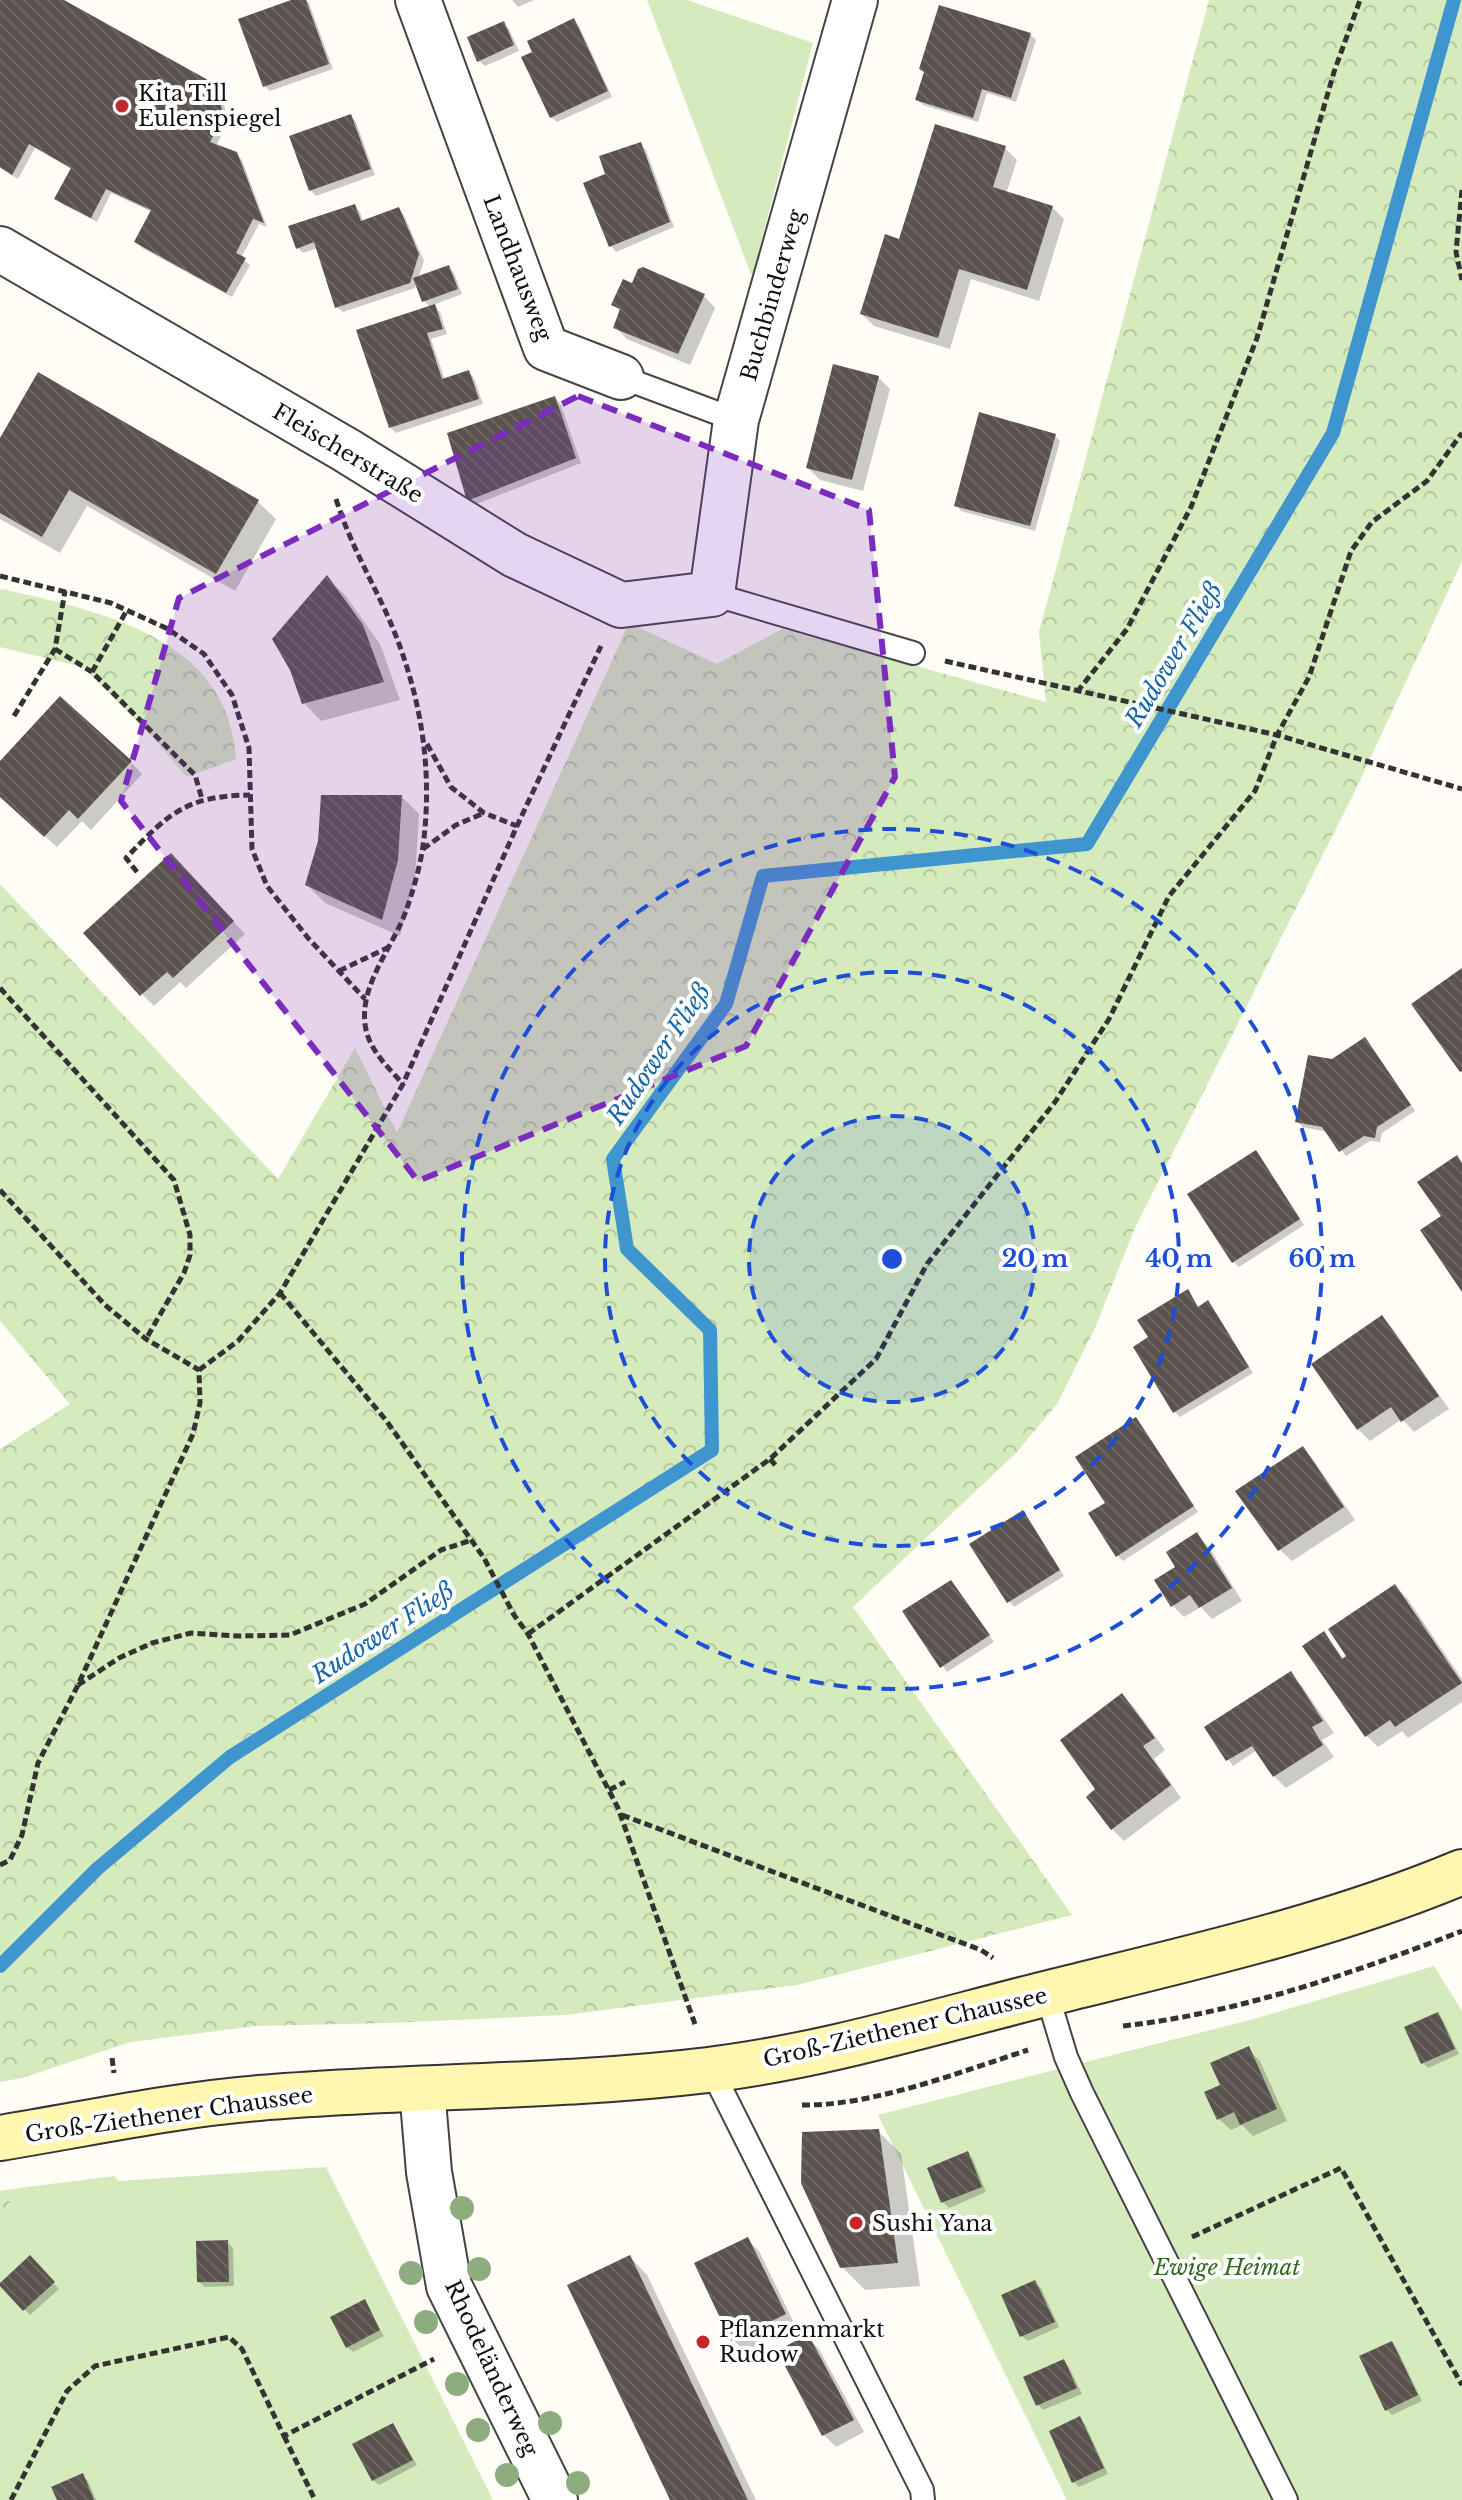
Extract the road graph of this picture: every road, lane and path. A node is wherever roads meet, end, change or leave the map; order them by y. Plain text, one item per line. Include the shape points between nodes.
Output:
1 (418, 0) edge
2 (855, 0) edge
3 (1360, 0) edge
4 (1462, 190) edge
5 (0, 249) edge
6 (1462, 280) edge
7 (621, 377) joint
8 (736, 420) junction
9 (1462, 433) edge
10 (333, 491) dead end
11 (0, 576) edge
12 (65, 591) junction
13 (712, 594) junction
14 (621, 605) junction
15 (127, 610) junction
16 (55, 649) junction
17 (913, 653) joint
18 (92, 672) junction
19 (1077, 692) junction
20 (14, 716) dead end
21 (1277, 735) junction
22 (425, 739) junction
23 (1462, 789) edge
24 (250, 795) junction
25 (202, 799) junction
26 (484, 813) junction
27 (517, 826) junction
28 (422, 850) junction
29 (137, 872) dead end
30 (390, 946) junction
31 (339, 971) junction
32 (0, 988) edge
33 (365, 999) junction
34 (403, 1084) junction
35 (0, 1190) edge
36 (280, 1293) junction
37 (146, 1339) junction
38 (199, 1370) junction
39 (770, 1459) junction
40 (778, 1468) dead end
41 (472, 1540) junction
42 (528, 1634) junction
43 (78, 1685) junction
44 (625, 1782) dead end
45 (609, 1790) junction
46 (621, 1815) junction
47 (0, 1865) edge
48 (1461, 1874) edge
49 (1047, 1994) junction
50 (711, 2069) junction
51 (422, 2089) junction
52 (0, 2138) edge
53 (1162, 2251) junction
54 (474, 2338) junction
55 (1462, 2385) edge
56 (284, 2436) junction
57 (11, 2500) edge
58 (315, 2500) edge
59 (555, 2500) edge
60 (923, 2500) edge
61 (1286, 2500) edge

1 - 7 street, Landhausweg via 546,348
2 - 8 street, Buchbinderweg
3 - 19 path via 1257,338 1191,507 1127,629
4 - 6 path via 1456,252
5 - 14 street, Fleischerstraße via 515,555
7 - 8 lane, Landhausweg
8 - 13 street, Buchbinderweg
9 - 21 path via 1427,481 1372,522 1351,551 1309,677
10 - 22 path via 412,679
11 - 12 path
12 - 15 path
12 - 16 path
13 - 14 street
13 - 17 lane
14 - 27 path
15 - 18 path
15 - 24 path via 204,654 232,695 249,748
16 - 18 path
16 - 20 path
17 - 19 path
18 - 25 path via 195,775
19 - 21 path
21 - 23 path
21 - 39 path via 1255,791 1169,896 1109,1019 1055,1102 927,1264 876,1359
22 - 26 path via 451,787
22 - 28 path via 428,792
24 - 25 path
24 - 31 path via 252,849 267,886
25 - 29 path via 158,824 126,858
26 - 27 path
26 - 28 path via 456,825
27 - 34 path
28 - 30 path via 406,912
30 - 31 path
30 - 33 path
31 - 33 path
32 - 37 path via 174,1180 190,1235 190,1255
33 - 34 path via 373,1051
34 - 36 path
35 - 37 path via 105,1305
36 - 38 path via 238,1341
36 - 41 path via 385,1419
37 - 38 path
38 - 43 path via 200,1403 193,1434
39 - 40 path
39 - 42 path
41 - 42 path
41 - 43 path via 441,1550 365,1604 290,1635 191,1633 119,1658
42 - 45 path
43 - 47 path via 38,1763 22,1835 10,1860
44 - 45 path
45 - 46 path
46 - 49 path via 981,1950
46 - 50 path
48 - 49 street, Groß-Ziethener Chaussee via 1279,1935
49 - 50 street, Groß-Ziethener Chaussee via 872,2039
49 - 53 lane via 1082,2093
50 - 51 street, Groß-Ziethener Chaussee via 601,2081
50 - 60 lane
51 - 52 street, Groß-Ziethener Chaussee via 255,2098
51 - 54 street, Rhodeländerweg via 430,2182 449,2286
53 - 55 path via 1341,2168
53 - 61 lane
54 - 56 path
54 - 59 street, Rhodeländerweg
56 - 57 path via 242,2349 229,2337 150,2353 95,2366 67,2391
56 - 58 path

